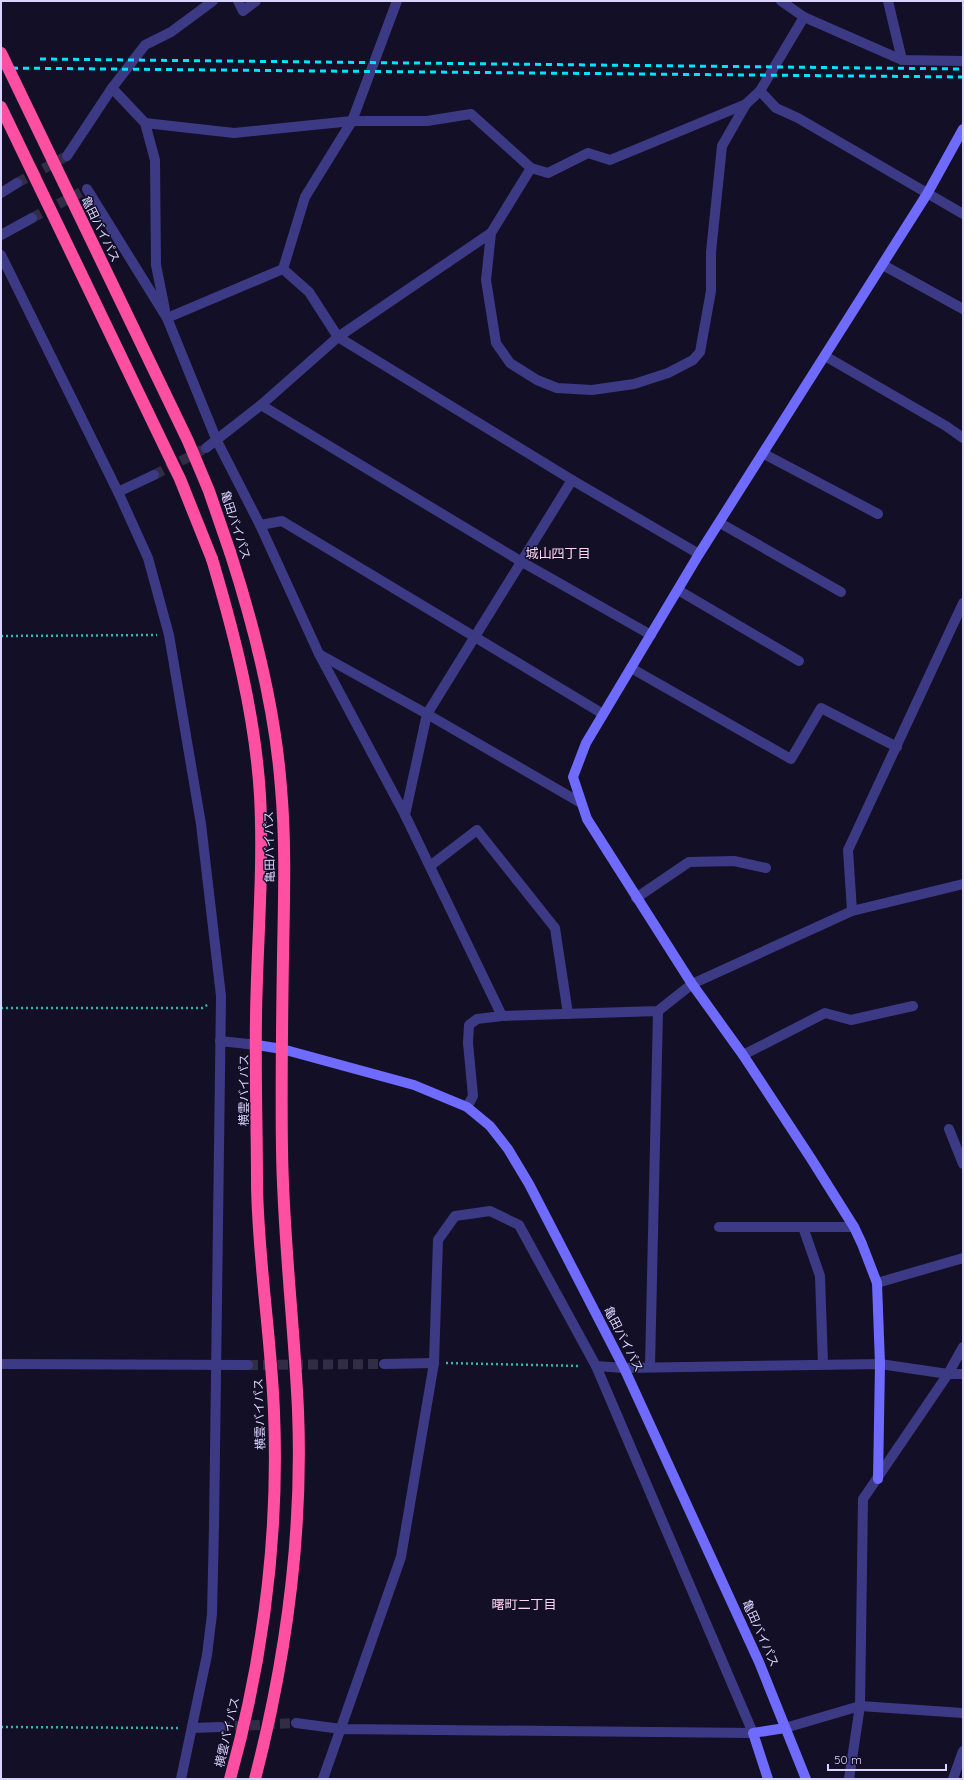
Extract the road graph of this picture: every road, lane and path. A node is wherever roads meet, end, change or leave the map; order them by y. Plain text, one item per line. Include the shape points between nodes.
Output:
1 (213, 1) edge
2 (238, 1) edge
3 (256, 1) edge
4 (397, 1) edge
5 (780, 1) edge
6 (888, 1) edge
7 (804, 17) junction
8 (1, 53) edge
9 (902, 60) junction
10 (963, 61) edge
11 (112, 88) junction
12 (760, 92) junction
13 (746, 104) junction
14 (1, 107) edge
15 (352, 121) junction
16 (145, 123) junction
17 (963, 129) edge
18 (67, 156) tunnel mouth
19 (531, 168) junction
20 (17, 183) tunnel mouth
21 (87, 190) dead end
22 (1, 193) edge
23 (927, 194) junction
24 (963, 214) edge
25 (32, 218) tunnel mouth
26 (491, 233) junction
27 (1, 235) edge
28 (1, 255) edge
29 (883, 265) junction
30 (283, 269) junction
31 (963, 309) edge
32 (167, 318) junction
33 (338, 337) junction
34 (825, 356) junction
35 (261, 405) junction
36 (963, 438) edge
37 (217, 441) junction
38 (206, 448) tunnel mouth
39 (764, 454) junction
40 (154, 475) tunnel mouth
41 (572, 480) junction
42 (118, 492) junction
43 (878, 514) dead end
44 (720, 523) junction
45 (260, 525) junction
46 (699, 554) junction
47 (522, 562) junction
48 (678, 590) junction
49 (841, 592) dead end
50 (963, 603) edge
51 (169, 635) junction
52 (651, 635) junction
53 (1, 636) edge
54 (475, 637) junction
55 (319, 654) junction
56 (799, 661) dead end
57 (631, 668) junction
58 (427, 714) junction
59 (603, 714) junction
60 (896, 747) junction
61 (580, 803) junction
62 (405, 815) junction
63 (430, 866) junction
64 (766, 868) dead end
65 (963, 884) edge
66 (636, 898) junction
67 (852, 911) junction
68 (692, 984) junction
69 (221, 996) junction
70 (913, 1006) dead end
71 (1, 1008) edge
72 (658, 1011) junction
73 (568, 1014) junction
74 (502, 1016) junction
75 (220, 1041) junction
76 (256, 1045) junction
77 (282, 1049) junction
78 (743, 1055) junction
79 (467, 1107) junction
80 (949, 1129) dead end
81 (963, 1164) edge
82 (803, 1227) junction
83 (854, 1227) junction
84 (718, 1228) dead end
85 (963, 1258) edge
86 (877, 1283) junction
87 (963, 1347) edge
88 (434, 1363) junction
89 (1, 1364) edge
90 (384, 1364) tunnel mouth
91 (823, 1364) junction
92 (880, 1364) junction
93 (217, 1365) junction
94 (248, 1365) tunnel mouth
95 (596, 1366) junction
96 (650, 1367) junction
97 (624, 1368) junction
98 (948, 1374) junction
99 (963, 1374) edge
100 (878, 1479) junction
101 (860, 1706) junction
102 (963, 1713) edge
103 (296, 1723) tunnel mouth
104 (1, 1727) edge
105 (220, 1727) tunnel mouth
106 (193, 1728) junction
107 (785, 1728) junction
108 (341, 1729) junction
109 (753, 1733) junction
110 (963, 1751) edge
111 (180, 1779) edge
112 (230, 1779) edge
113 (255, 1779) edge
114 (322, 1779) edge
115 (768, 1779) edge
116 (806, 1779) edge
117 (849, 1779) edge
118 (953, 1779) edge

1 - 11 street via 171,32 145,45
2 - 3 street via 243,11
4 - 15 street
5 - 7 street
6 - 9 street
7 - 9 street
7 - 12 street
8 - 77 highway, 亀田バイパス, bridge via 188,441 210,491 247,606 264,671 281,789 284,888
9 - 10 street
11 - 16 street
11 - 18 street
12 - 13 street
12 - 23 street via 776,108 798,118
13 - 19 street via 610,160 588,154 548,173
13 - 26 street via 722,146 711,252 712,291 700,352 693,360 668,373 634,384 592,390 557,388 537,380 510,363 496,343 486,280
14 - 76 highway, 亀田バイパス, bridge via 180,479 212,559 229,617 243,677 260,794
15 - 16 street via 234,133
15 - 19 street via 427,121 471,114
15 - 30 street via 305,197
16 - 32 street via 155,160 156,265
17 - 23 street
19 - 26 street
20 - 22 street
21 - 32 street
23 - 24 street
23 - 29 street
25 - 27 street
26 - 33 street
28 - 42 street
29 - 31 street
29 - 34 street
30 - 32 street
30 - 33 street via 309,292
32 - 37 street
33 - 35 street
33 - 41 street
34 - 36 street
34 - 39 street
35 - 37 street
35 - 47 street
37 - 38 street
37 - 45 street
39 - 43 street
39 - 44 street
40 - 42 street
41 - 46 street
41 - 47 street
42 - 51 street via 148,558
44 - 46 street
44 - 49 street
45 - 54 street via 282,521
45 - 55 street
46 - 48 street
47 - 52 street
47 - 54 street
48 - 52 street
48 - 56 street
50 - 60 street
51 - 53 path
51 - 69 street via 201,824
52 - 57 street
54 - 58 street
54 - 59 street
55 - 58 street
55 - 62 street
57 - 59 street
57 - 60 street via 791,759 821,708
58 - 61 street
58 - 62 street
59 - 61 street via 586,743 573,777
60 - 67 street via 848,850
61 - 66 street via 587,819
62 - 63 street
63 - 73 street via 478,830 555,928
63 - 74 street
64 - 66 street via 734,861 689,862
65 - 67 street
66 - 68 street
67 - 68 street
68 - 72 street
68 - 78 street
69 - 71 path via 202,1008
69 - 75 street
70 - 78 street via 851,1020 824,1013
72 - 73 street
72 - 96 street
73 - 74 street
74 - 79 street via 477,1019 469,1025 468,1043 473,1096
75 - 76 street
75 - 93 street
76 - 77 street, 亀田バイパス
76 - 112 highway, 横雲バイパス via 258,1221 270,1346 275,1474 263,1619 254,1678
77 - 79 street, 亀田バイパス via 414,1085
77 - 113 highway via 284,1218 298,1412 297,1522 279,1672
78 - 83 street
79 - 97 street, 亀田バイパス via 490,1126 529,1184
80 - 81 street
82 - 83 street
82 - 84 street
82 - 91 street via 820,1276
83 - 86 street
85 - 86 street
86 - 92 street
87 - 98 street
88 - 90 street
88 - 95 path
88 - 95 street via 438,1240 455,1216 490,1211 519,1225
88 - 108 street via 401,1557
89 - 93 street
91 - 92 street
91 - 96 street
92 - 98 street
92 - 100 street
93 - 94 street
93 - 106 street via 212,1614
95 - 97 street
95 - 109 street
96 - 97 street
97 - 107 street, 亀田バイパス via 759,1662
98 - 99 street
98 - 100 street
100 - 101 street via 863,1499
101 - 102 street
101 - 107 street
101 - 117 street
103 - 108 street
104 - 106 path
105 - 106 street
106 - 111 street
107 - 109 street
107 - 116 street, 亀田バイパス
108 - 109 street
108 - 114 street
109 - 115 street
110 - 118 street

